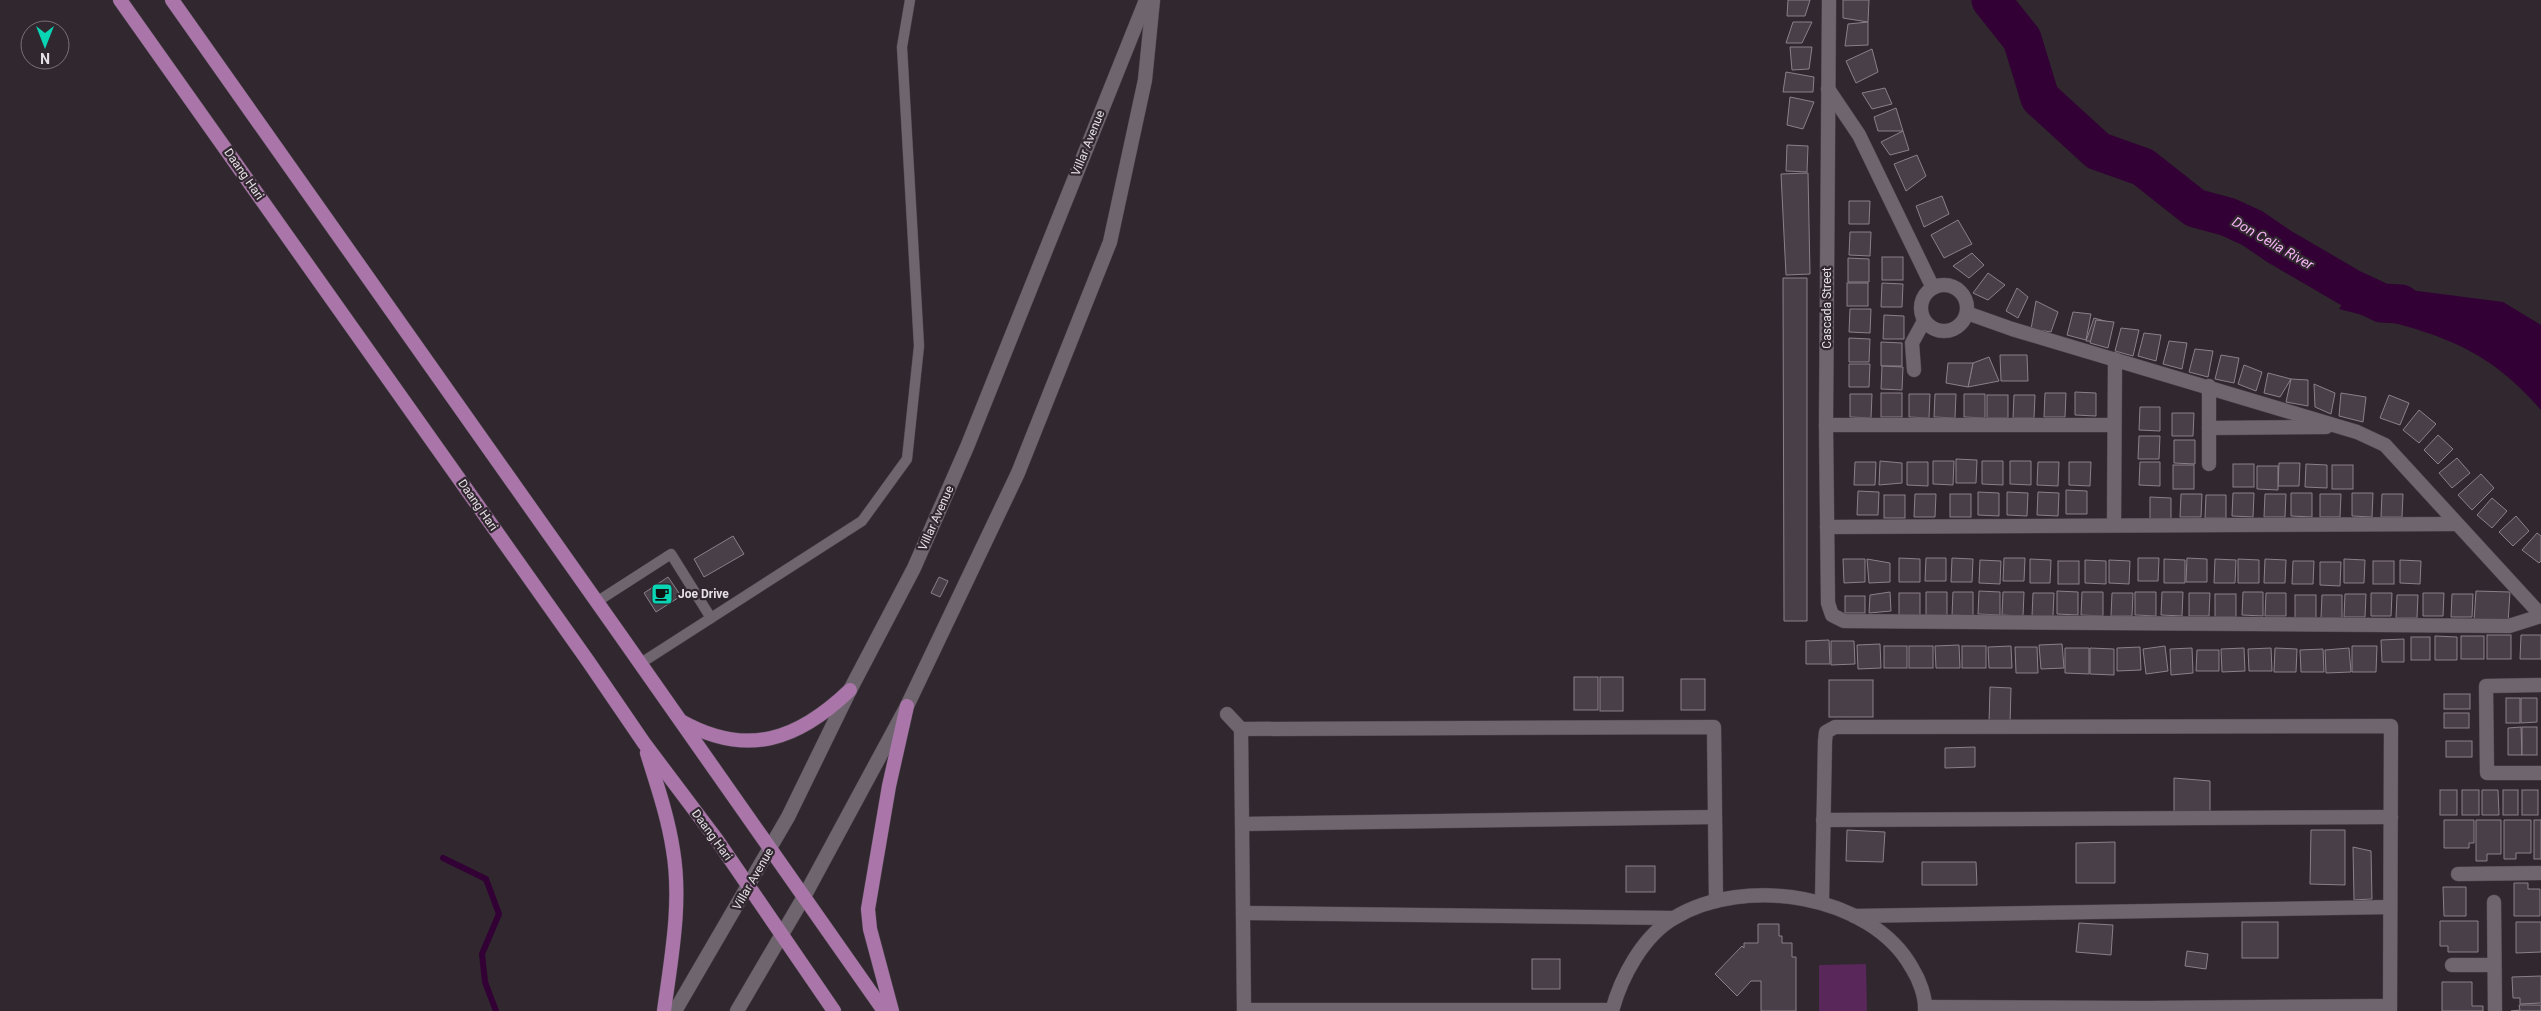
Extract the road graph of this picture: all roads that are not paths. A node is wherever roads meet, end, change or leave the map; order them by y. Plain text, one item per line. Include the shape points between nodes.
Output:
1 (120, 0) edge
2 (172, 0) edge
3 (910, 0) edge
4 (1146, 0) edge
5 (1153, 0) edge
6 (1829, 0) edge
7 (1828, 89) junction
8 (1933, 288) junction
9 (1967, 313) junction
10 (1924, 321) junction
11 (2115, 359) junction
12 (1914, 370) dead end
13 (2209, 386) junction
14 (1826, 425) junction
15 (2114, 425) junction
16 (2339, 427) junction
17 (2209, 428) junction
18 (2209, 464) dead end
19 (2457, 524) junction
20 (2114, 525) junction
21 (1827, 526) junction
22 (598, 601) junction
23 (2541, 615) edge
24 (712, 618) junction
25 (641, 663) junction
26 (2541, 685) edge
27 (850, 690) junction
28 (907, 706) junction
29 (1227, 714) dead end
30 (678, 719) junction
31 (1240, 729) junction
32 (644, 743) junction
33 (2541, 773) edge
34 (1715, 817) junction
35 (2391, 818) junction
36 (1823, 820) junction
37 (1242, 824) junction
38 (771, 848) junction
39 (2541, 873) edge
40 (2458, 874) dead end
41 (748, 886) junction
42 (805, 895) junction
43 (1716, 901) junction
44 (1822, 902) junction
45 (2494, 902) dead end
46 (2390, 907) junction
47 (1243, 913) junction
48 (1854, 916) junction
49 (1674, 918) junction
50 (781, 934) junction
51 (2452, 965) dead end
52 (2494, 966) junction
53 (2390, 1008) edge
54 (1925, 1009) edge
55 (2036, 1009) edge
56 (1244, 1010) edge
57 (1339, 1010) edge
58 (1434, 1010) edge
59 (1533, 1010) edge
60 (2146, 1010) edge
61 (664, 1011) edge
62 (675, 1011) edge
63 (737, 1011) edge
64 (834, 1011) edge
65 (884, 1011) edge
66 (892, 1011) edge
67 (1612, 1011) edge
68 (2495, 1011) edge

1 - 32 main road, Daang Hari
2 - 22 main road
3 - 24 lane via 902,47 919,346 907,459 862,522
4 - 27 street, Villar Avenue via 967,447 914,568
5 - 28 street via 1145,80 1110,242 1018,473
6 - 7 street, Cascada Street
7 - 8 street via 1859,135
7 - 14 street, Cascada Street
8 - 9 street via 1947,285 1961,292
8 - 10 street via 1927,292 1921,306
9 - 10 street via 1959,326 1944,332
9 - 11 street
10 - 12 street via 1912,343
11 - 13 street
11 - 15 street
13 - 16 street
13 - 17 street
14 - 15 street
14 - 21 street, Cascada Street
15 - 20 street
16 - 17 street
16 - 19 street via 2385,445
17 - 18 street
19 - 20 street
19 - 23 street
20 - 21 street
21 - 23 street, Cascada Street via 1828,603 1832,615 1844,621 2509,626
22 - 24 lane via 671,554
22 - 25 main road
24 - 25 lane
25 - 30 main road
26 - 33 street via 2486,686 2487,773
27 - 30 main road via 809,724 766,738 736,740 716,736 696,730
27 - 38 street, Villar Avenue
28 - 42 street
28 - 66 main road via 889,786 868,909
29 - 31 street
30 - 38 main road
31 - 34 street via 1714,727
31 - 37 street
32 - 41 main road, Daang Hari
32 - 61 main road via 668,823 676,873 672,950
34 - 37 street
34 - 43 street
35 - 36 street
35 - 36 street via 2392,726 1835,727 1826,732
35 - 46 street
36 - 44 street
37 - 47 street
38 - 41 street, Villar Avenue
38 - 42 main road
39 - 40 street
41 - 50 main road, Daang Hari
41 - 62 street, Villar Avenue
42 - 50 street
42 - 65 main road
43 - 44 street via 1765,896
43 - 49 street
44 - 48 street
45 - 52 street
46 - 48 street
46 - 53 street
47 - 49 street
47 - 56 street
48 - 54 street via 1886,935 1907,958 1918,978
49 - 67 street via 1640,952 1623,980
50 - 63 street
50 - 64 main road, Daang Hari
51 - 52 street
52 - 68 street
53 - 60 street
54 - 55 street
55 - 60 street
56 - 57 street
57 - 58 street
58 - 59 street
59 - 67 street

